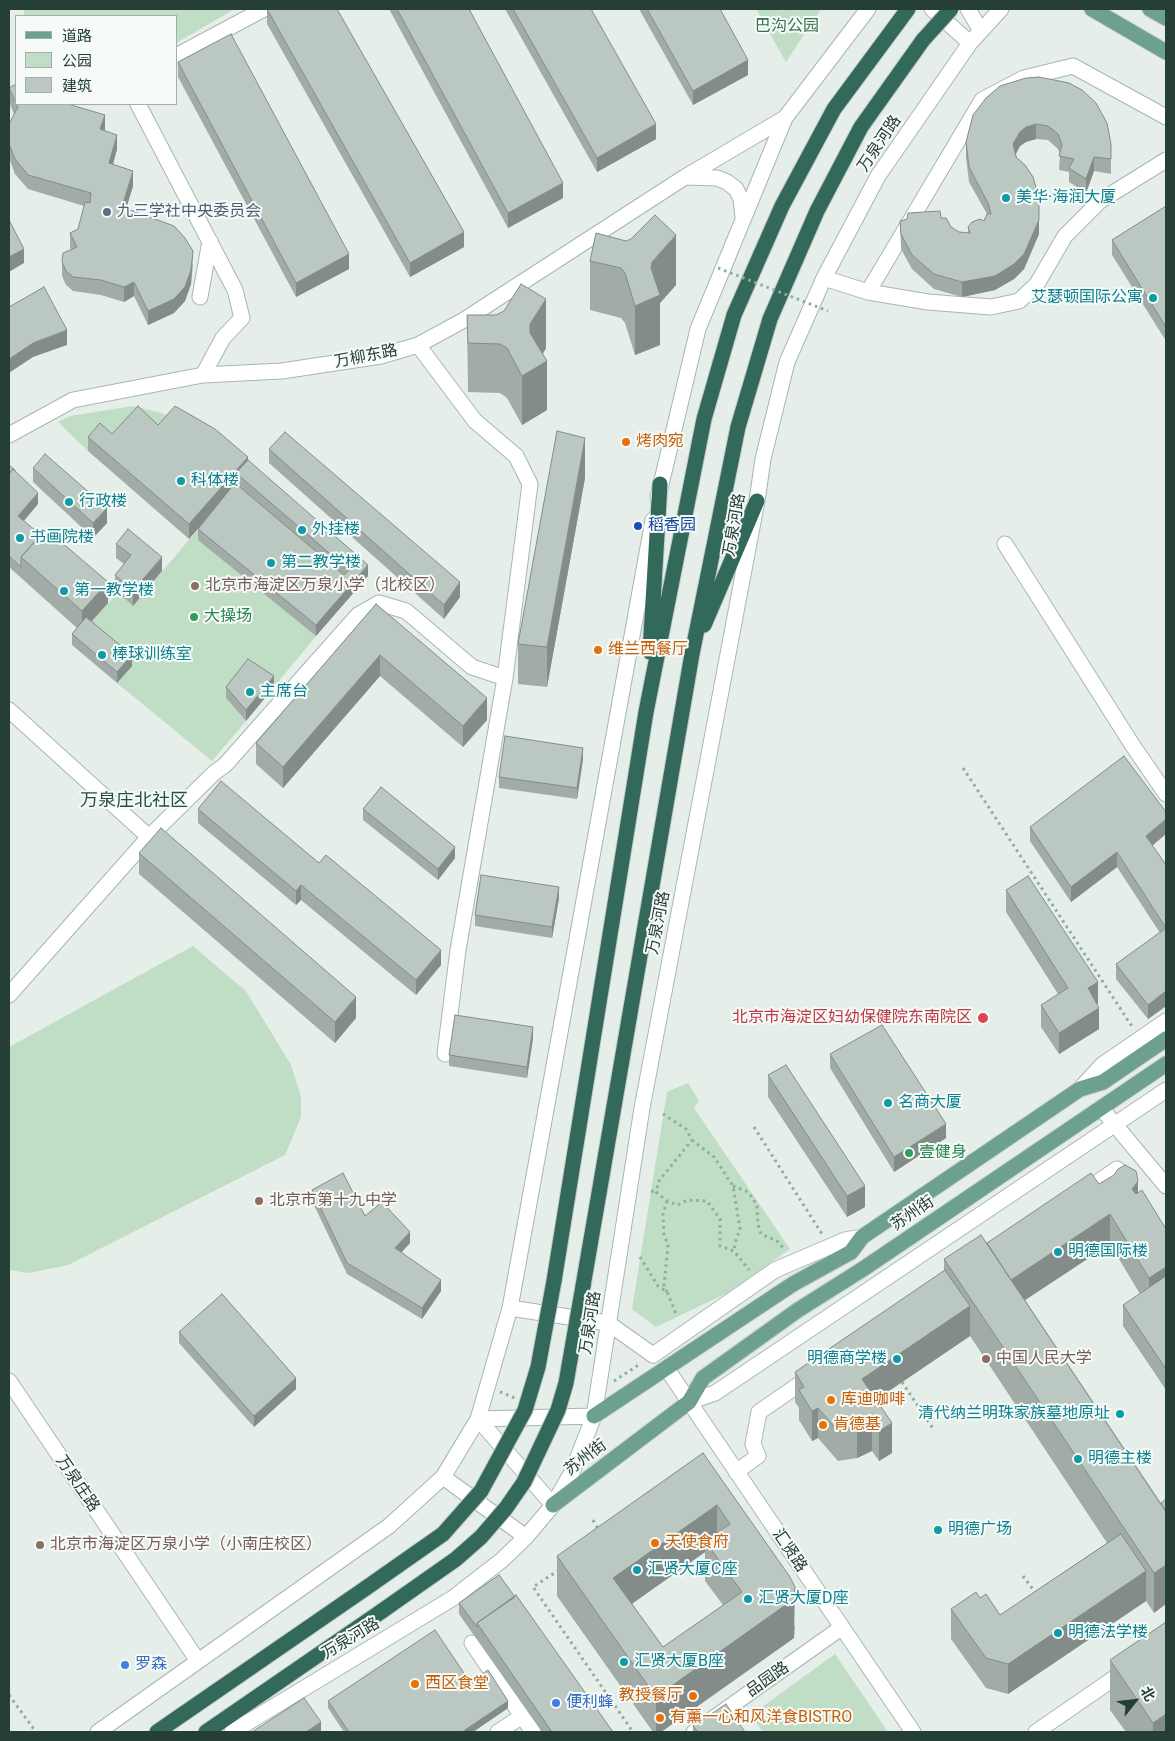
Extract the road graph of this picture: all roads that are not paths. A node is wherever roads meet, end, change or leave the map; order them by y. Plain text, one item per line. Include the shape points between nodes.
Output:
1 (264, 9) edge
2 (868, 9) edge
3 (932, 9) edge
4 (951, 9) edge
5 (968, 9) edge
6 (1001, 9) edge
7 (1092, 9) edge
8 (1150, 9) edge
9 (903, 14) edge
10 (1166, 18) edge
11 (981, 31) junction
12 (970, 43) junction
13 (1166, 52) edge
14 (178, 55) edge
15 (139, 105) edge
16 (1166, 117) edge
17 (785, 118) junction
18 (1166, 160) edge
19 (686, 177) junction
20 (743, 219) junction
21 (210, 241) junction
22 (824, 278) junction
23 (868, 292) junction
24 (200, 297) dead end
25 (418, 345) junction
26 (203, 374) junction
27 (9, 434) edge
28 (660, 484) junction
29 (757, 501) junction
30 (1005, 544) dead end
31 (692, 654) junction
32 (505, 678) junction
33 (9, 710) edge
34 (646, 712) junction
35 (1166, 794) edge
36 (149, 838) junction
37 (9, 995) edge
38 (1166, 1021) edge
39 (1166, 1039) edge
40 (445, 1054) dead end
41 (1166, 1064) edge
42 (1080, 1089) junction
43 (1166, 1090) edge
44 (1101, 1108) junction
45 (1115, 1125) junction
46 (1166, 1186) edge
47 (1142, 1200) edge
48 (1068, 1202) edge
49 (862, 1237) junction
50 (510, 1308) junction
51 (608, 1323) junction
52 (824, 1368) edge
53 (667, 1369) junction
54 (9, 1381) edge
55 (689, 1402) junction
56 (594, 1416) junction
57 (478, 1419) junction
58 (736, 1472) junction
59 (443, 1478) junction
60 (553, 1505) junction
61 (526, 1537) junction
62 (841, 1628) junction
63 (472, 1643) dead end
64 (1142, 1659) edge
65 (198, 1662) junction
66 (522, 1716) junction
67 (98, 1732) edge
68 (157, 1732) edge
69 (206, 1732) edge
70 (232, 1732) edge
71 (498, 1732) edge
72 (533, 1732) edge
73 (694, 1732) edge
74 (913, 1732) edge
75 (1036, 1732) edge

1 - 14 street
2 - 17 street
3 - 12 street
4 - 31 highway, 万泉河路, bridge via 923,40 861,127 817,211 770,319 738,427
5 - 11 street
6 - 11 street, 万泉河路
7 - 13 main road
8 - 10 main road
9 - 34 highway, 万泉河路 via 834,109 782,206 734,315 704,419
11 - 12 street, 万泉河路
12 - 22 street, 万泉河路 via 878,176
15 - 21 street
16 - 23 street via 1073,66 1024,78 982,100
17 - 19 street, 万柳东路
17 - 20 street
18 - 23 street via 1100,201 1065,236 1037,284 1019,301 991,307 928,302
19 - 20 street via 717,178 727,182 741,199
19 - 25 street, 万柳东路 via 464,320
20 - 28 street via 698,330
21 - 24 street
21 - 26 street via 235,290 242,318 223,338
22 - 23 street
22 - 29 street, 万泉河路 via 787,362
25 - 26 street, 万柳东路 via 381,356 282,371
25 - 32 street via 475,421 516,456 530,484
26 - 27 street, 万柳东路 via 73,400
28 - 34 highway
28 - 50 street
29 - 31 highway
29 - 51 street, 万泉河路 via 642,1108
30 - 35 street
31 - 69 highway, 万泉河路, bridge via 583,1286 558,1410 524,1482 481,1537 456,1559
32 - 36 street via 472,667 406,611 379,603 358,615 225,765
32 - 40 street via 458,950
33 - 36 street
34 - 68 highway, 万泉河路, bridge via 554,1281 538,1367 525,1410 481,1491 443,1534
36 - 37 street
38 - 42 street, 苏州街 via 1102,1065
39 - 42 main road, 苏州街 via 1103,1082
41 - 44 main road, 苏州街
42 - 49 main road, 苏州街
43 - 45 street, 苏州街
44 - 45 street
44 - 55 main road, 苏州街 via 703,1378
45 - 46 street
45 - 55 street, 苏州街 via 715,1393
47 - 48 street via 1117,1169
49 - 51 street, 苏州街 via 845,1240 775,1270 653,1355
49 - 53 main road, 苏州街 via 851,1252 793,1284
50 - 51 street
50 - 57 street
51 - 56 street, 万泉河路
52 - 58 street via 759,1412 753,1444 758,1456
53 - 55 street, 汇贤路
53 - 56 main road, 苏州街
54 - 65 street, 万泉庄路
55 - 58 street, 汇贤路
55 - 60 main road, 苏州街
56 - 57 street
56 - 60 street, 万泉河路 via 572,1472
57 - 59 street
57 - 60 street
58 - 62 street, 汇贤路
59 - 61 street
59 - 65 street via 389,1526
60 - 61 street, 万泉河路
61 - 70 street, 万泉河路 via 453,1598
62 - 73 street, 品园路
62 - 74 street, 汇贤路
63 - 66 street
64 - 75 street
65 - 67 street
66 - 71 street
66 - 72 street

